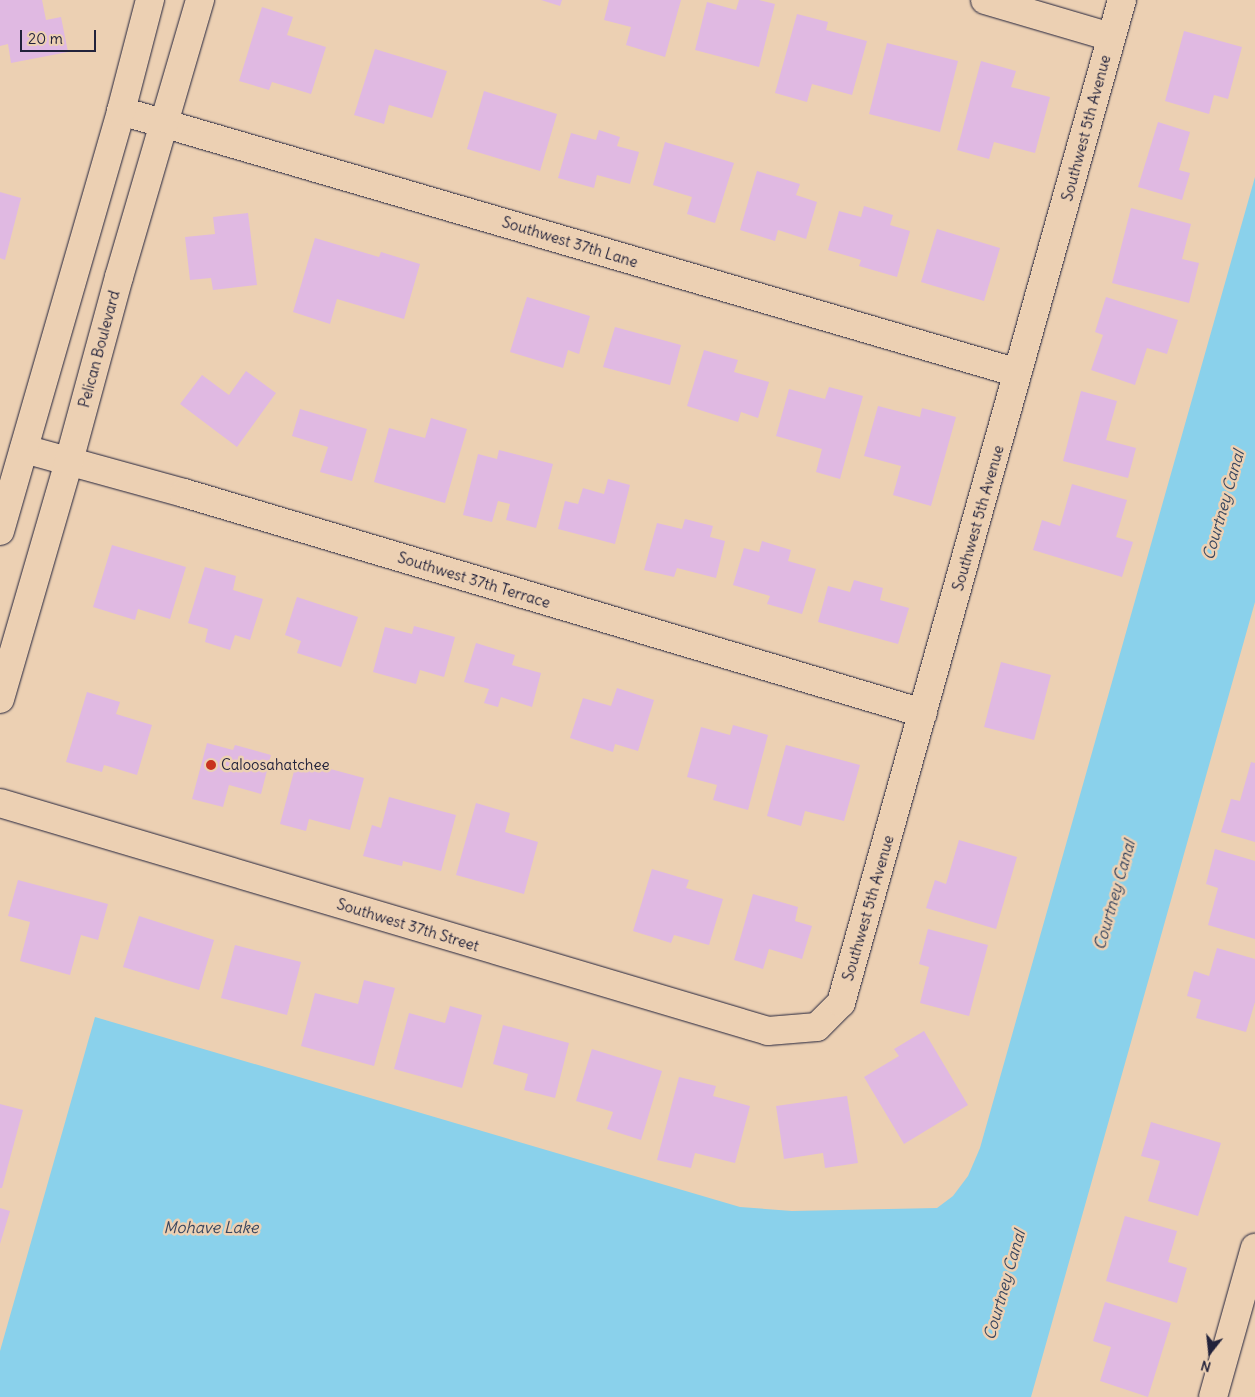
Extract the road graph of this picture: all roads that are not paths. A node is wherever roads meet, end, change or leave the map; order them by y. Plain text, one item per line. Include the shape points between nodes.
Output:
1 (150, 0) edge
2 (200, 0) edge
3 (985, 0) edge
4 (1122, 0) edge
5 (1111, 37) junction
6 (121, 111) junction
7 (164, 122) junction
8 (1018, 374) junction
9 (24, 449) junction
10 (70, 460) junction
11 (0, 531) edge
12 (0, 699) edge
13 (923, 713) junction
14 (0, 803) edge
15 (817, 1028) joint
16 (1255, 1248) edge
17 (1213, 1397) edge

1 - 6 street
2 - 7 street, Pelican Boulevard
3 - 5 street
4 - 5 street, Southwest 5th Avenue
5 - 8 street, Southwest 5th Avenue
6 - 7 street, Southwest 37th Lane
6 - 9 street
7 - 8 street, Southwest 37th Lane
7 - 10 street, Pelican Boulevard
8 - 13 street, Southwest 5th Avenue
9 - 10 street, Southwest 37th Terrace
9 - 11 street
10 - 12 street, Pelican Boulevard
10 - 13 street, Southwest 37th Terrace
13 - 15 street, Southwest 5th Avenue via 841,1003
14 - 15 street, Southwest 37th Street via 768,1032
16 - 17 street

